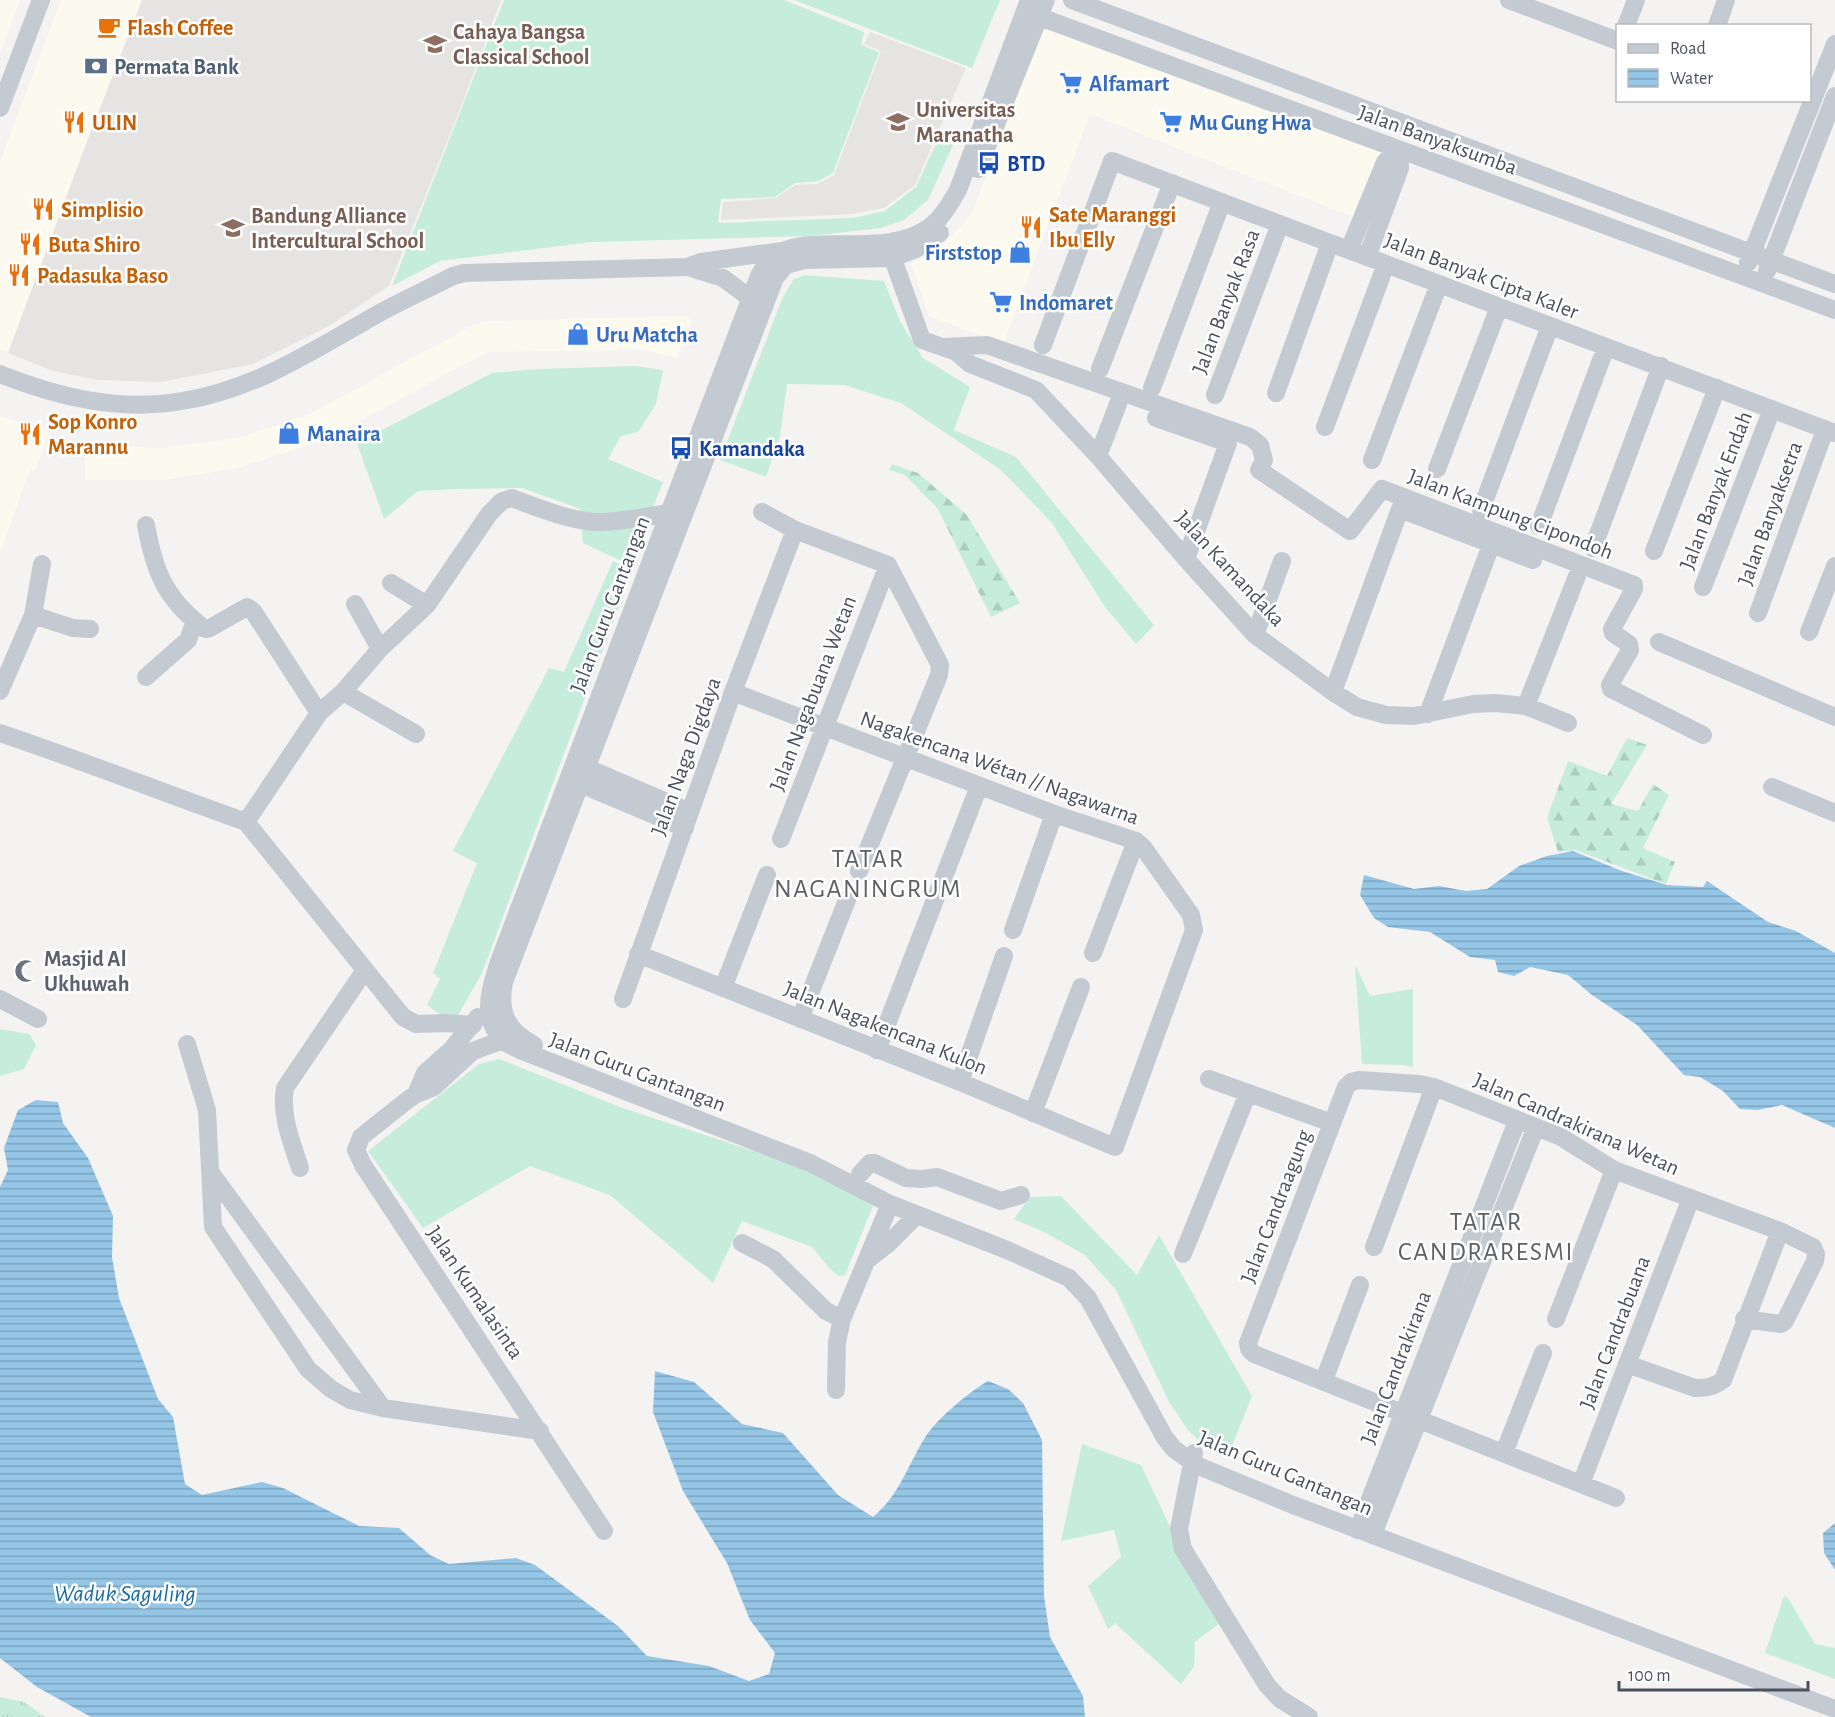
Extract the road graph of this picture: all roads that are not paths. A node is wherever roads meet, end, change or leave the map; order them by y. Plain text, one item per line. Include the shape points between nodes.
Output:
1 (41, 0) edge
2 (1072, 0) edge
3 (1509, 0) edge
4 (1636, 0) edge
5 (1726, 0) edge
6 (1542, 6) edge
7 (1035, 7) edge
8 (1627, 24) edge
9 (1718, 24) edge
10 (1616, 41) edge
11 (1835, 44) edge
12 (1835, 96) edge
13 (0, 108) edge
14 (1399, 150) junction
15 (1172, 183) junction
16 (1222, 202) junction
17 (1280, 224) junction
18 (1330, 243) junction
19 (784, 250) junction
20 (1349, 250) junction
21 (890, 251) junction
22 (1752, 253) junction
23 (1367, 257) junction
24 (1771, 260) junction
25 (1386, 264) junction
26 (687, 267) junction
27 (1743, 276) junction
28 (1762, 283) junction
29 (1439, 284) junction
30 (1835, 284) edge
31 (756, 302) junction
32 (1499, 307) junction
33 (1835, 310) edge
34 (1550, 326) junction
35 (1043, 345) dead end
36 (1606, 347) junction
37 (949, 349) junction
38 (1661, 366) junction
39 (1013, 367) junction
40 (1100, 369) dead end
41 (0, 374) edge
42 (1152, 388) dead end
43 (1717, 388) junction
44 (1036, 390) junction
45 (1276, 393) dead end
46 (1215, 395) dead end
47 (1118, 404) junction
48 (1772, 409) junction
49 (1325, 427) dead end
50 (1830, 431) edge
51 (1098, 456) junction
52 (1372, 460) dead end
53 (1437, 469) dead end
54 (1481, 510) dead end
55 (762, 512) dead end
56 (670, 513) junction
57 (146, 525) dead end
58 (1539, 526) dead end
59 (795, 530) junction
60 (1491, 545) junction
61 (1593, 548) dead end
62 (1654, 551) dead end
63 (1186, 559) junction
64 (1282, 561) dead end
65 (42, 564) dead end
66 (888, 565) junction
67 (1835, 566) edge
68 (1576, 576) junction
69 (391, 583) dead end
70 (1703, 587) dead end
71 (1619, 591) dead end
72 (355, 604) dead end
73 (427, 605) junction
74 (1758, 613) dead end
75 (33, 615) junction
76 (200, 626) junction
77 (90, 629) dead end
78 (1809, 632) dead end
79 (1255, 635) junction
80 (1659, 642) dead end
81 (380, 649) junction
82 (146, 677) dead end
83 (0, 691) edge
84 (343, 692) junction
85 (733, 692) junction
86 (1333, 692) junction
87 (1526, 706) junction
88 (319, 712) junction
89 (1428, 714) junction
90 (1835, 717) edge
91 (1568, 723) dead end
92 (825, 727) junction
93 (0, 733) edge
94 (416, 734) dead end
95 (1702, 735) dead end
96 (904, 757) junction
97 (577, 774) junction
98 (979, 786) junction
99 (1772, 787) dead end
100 (1835, 813) edge
101 (1054, 814) junction
102 (687, 820) junction
103 (246, 822) junction
104 (781, 839) dead end
105 (1136, 841) junction
106 (859, 871) dead end
107 (767, 875) dead end
108 (848, 900) dead end
109 (1013, 930) dead end
110 (1094, 953) dead end
111 (638, 954) junction
112 (1004, 956) dead end
113 (365, 969) junction
114 (1081, 987) dead end
115 (723, 988) junction
116 (496, 996) junction
117 (0, 999) edge
118 (622, 999) dead end
119 (38, 1019) dead end
120 (800, 1019) junction
121 (473, 1025) junction
122 (508, 1035) junction
123 (188, 1044) dead end
124 (877, 1050) junction
125 (1209, 1079) dead end
126 (960, 1082) junction
127 (1351, 1082) joint
128 (1434, 1087) junction
129 (1248, 1093) junction
130 (416, 1094) junction
131 (1033, 1113) junction
132 (1517, 1121) junction
133 (1332, 1123) junction
134 (1536, 1127) junction
135 (1115, 1148) joint
136 (300, 1168) dead end
137 (1614, 1170) junction
138 (211, 1173) junction
139 (860, 1174) junction
140 (1021, 1195) dead end
141 (1691, 1198) junction
142 (890, 1204) junction
143 (917, 1215) junction
144 (1780, 1231) junction
145 (742, 1244) dead end
146 (1374, 1247) dead end
147 (1183, 1254) dead end
148 (868, 1260) junction
149 (1360, 1285) dead end
150 (1456, 1300) junction
151 (842, 1319) junction
152 (1556, 1319) dead end
153 (1744, 1319) junction
154 (1543, 1353) dead end
155 (1627, 1364) junction
156 (1324, 1380) junction
157 (836, 1390) dead end
158 (383, 1408) junction
159 (1411, 1415) junction
160 (540, 1431) junction
161 (1504, 1453) junction
162 (1193, 1457) junction
163 (1581, 1484) junction
164 (1616, 1498) dead end
165 (1368, 1526) junction
166 (604, 1531) dead end
167 (1835, 1696) edge
168 (1835, 1709) edge
169 (1309, 1717) edge

1 - 13 street
2 - 22 street, Jalan Banyaksumba
3 - 6 street
4 - 8 street
5 - 9 street
6 - 10 street
7 - 14 street, Jalan Banyaksumba
7 - 21 street, Jalan Guru Gantangan via 965,202 944,231 933,239 916,249
11 - 22 street
12 - 24 street
14 - 20 street via 1385,162
14 - 23 street via 1401,168
14 - 27 street, Jalan Banyaksumba
15 - 16 street, Jalan Banyak Cipta Kaler
15 - 35 street, Jalan Banyak Cipta Kaler via 1112,160
15 - 40 street
16 - 17 street, Jalan Banyak Cipta Kaler
16 - 42 street
17 - 18 street, Jalan Banyak Cipta Kaler
17 - 46 street, Jalan Banyak Rasa
18 - 20 street, Jalan Banyak Cipta Kaler
18 - 45 street
19 - 21 street, Jalan Guru Gantangan via 813,246
19 - 26 street
19 - 31 street, Jalan Guru Gantangan via 764,266
20 - 23 street, Jalan Banyak Cipta Kaler
21 - 31 street, Jalan Guru Gantangan via 786,265
21 - 37 street, Jalan Kamandaka via 922,340
22 - 24 street, Jalan Banyaksumba
22 - 27 street
23 - 25 street, Jalan Banyak Cipta Kaler
24 - 28 street
24 - 30 street, Jalan Banyaksumba
25 - 29 street, Jalan Banyak Cipta Kaler
25 - 49 street
26 - 31 street via 723,278
26 - 41 street via 475,272 453,276 250,383 182,401 95,402 41,390
27 - 28 street, Jalan Banyaksumba
28 - 33 street, Jalan Banyaksumba
29 - 32 street, Jalan Banyak Cipta Kaler
29 - 52 street
31 - 56 street, Jalan Guru Gantangan
31 - 97 street, Jalan Guru Gantangan
32 - 34 street, Jalan Banyak Cipta Kaler
32 - 53 street
34 - 36 street, Jalan Banyak Cipta Kaler
34 - 54 street
36 - 38 street, Jalan Banyak Cipta Kaler
36 - 58 street
37 - 39 street, Jalan Kamandaka via 975,352
37 - 44 street, Jalan Kamandaka via 970,364
37 - 95 street, Jalan Kampung Cipondoh via 987,345 1250,437 1260,445 1264,460 1259,470 1350,531 1382,489 1634,585 1612,629 1629,644 1630,650 1610,685 1611,690
38 - 43 street, Jalan Banyak Cipta Kaler
38 - 61 street
39 - 44 street, Jalan Kamandaka
39 - 47 street
43 - 48 street, Jalan Banyak Cipta Kaler
43 - 62 street
44 - 51 street, Jalan Kamandaka
47 - 51 street
47 - 63 street via 1228,443
48 - 50 street, Jalan Banyak Cipta Kaler
48 - 70 street, Jalan Banyak Endah
50 - 74 street, Jalan Banyaksetra
51 - 63 street, Jalan Kamandaka
55 - 59 street
56 - 73 street via 594,522 512,498 502,501
56 - 97 street, Jalan Guru Gantangan
57 - 76 street via 165,589
59 - 66 street
59 - 85 street, Jalan Naga Digdaya
60 - 68 street
60 - 86 street via 1400,509
60 - 89 street
63 - 79 street, Jalan Kamandaka
64 - 79 street
65 - 75 street
66 - 92 street, Jalan Nagabuana Wetan
66 - 96 street via 940,665
67 - 78 street
68 - 71 street
68 - 87 street
69 - 73 street
72 - 81 street
73 - 81 street
75 - 77 street via 73,628
75 - 83 street
76 - 82 street via 192,629 188,640
76 - 88 street via 210,628 249,608
79 - 86 street, Jalan Kamandaka
80 - 90 street
81 - 84 street
84 - 88 street
84 - 94 street
85 - 92 street, Nagakencana Wétan // Nagawarna
85 - 102 street, Jalan Naga Digdaya
86 - 89 street, Jalan Kamandaka via 1357,707 1386,715
87 - 89 street, Jalan Kamandaka via 1473,704
87 - 91 street, Jalan Kamandaka
88 - 103 street
92 - 96 street, Nagakencana Wétan // Nagawarna
92 - 104 street, Jalan Nagabuana Wetan
93 - 103 street
96 - 98 street, Nagakencana Wétan // Nagawarna
96 - 106 street
97 - 102 street
97 - 116 street, Jalan Guru Gantangan
98 - 101 street, Nagakencana Wétan // Nagawarna
98 - 124 street
99 - 100 street
101 - 105 street, Nagakencana Wétan // Nagawarna
101 - 109 street
102 - 111 street, Jalan Naga Digdaya
103 - 113 street
105 - 110 street
105 - 135 street, Nagakencana Wétan // Nagawarna via 1191,915 1194,930
107 - 115 street
108 - 120 street
111 - 115 street, Jalan Nagakencana Kulon
111 - 118 street, Jalan Naga Digdaya
112 - 126 street
113 - 121 street via 412,1023
113 - 136 street via 285,1088 286,1119
114 - 131 street
115 - 120 street, Jalan Nagakencana Kulon
116 - 121 street, Jalan Guru Gantangan
116 - 122 street
117 - 119 street
120 - 124 street, Jalan Nagakencana Kulon
121 - 130 street, Jalan Guru Gantangan via 425,1073
122 - 130 street via 473,1051 434,1087
122 - 139 street, Jalan Guru Gantangan
122 - 142 street, Jalan Guru Gantangan via 520,1050 810,1163
123 - 138 street via 207,1110
124 - 126 street, Jalan Nagakencana Kulon
125 - 129 street
126 - 131 street, Jalan Nagakencana Kulon
127 - 128 street, Jalan Candrakirana Wetan
127 - 133 street, Jalan Candraagung
128 - 132 street, Jalan Candrakirana Wetan
128 - 146 street
129 - 133 street
129 - 147 street
130 - 160 street, Jalan Kumalasinta via 360,1137 356,1150
131 - 135 street, Jalan Nagakencana Kulon
132 - 134 street, Jalan Candrakirana Wetan
132 - 150 street, Jalan Candrakirana
133 - 156 street, Jalan Candraagung via 1248,1343 1254,1354
134 - 137 street, Jalan Candrakirana Wetan via 1561,1137
134 - 150 street, Jalan Candrakirana
137 - 141 street, Jalan Candrakirana Wetan
137 - 152 street
138 - 158 street
138 - 158 street via 213,1227 308,1369 350,1400
139 - 140 street via 874,1163 906,1178 937,1177 1001,1201
139 - 162 street, Jalan Guru Gantangan via 907,1199 1058,1258 1082,1272 1168,1423
141 - 144 street, Jalan Candrakirana Wetan
141 - 155 street, Jalan Candrabuana
142 - 143 street, Jalan Guru Gantangan
142 - 148 street
143 - 148 street
143 - 162 street, Jalan Guru Gantangan via 1069,1278 1088,1298 1166,1438 1174,1449
144 - 153 street
144 - 153 street, Jalan Candrakirana Wetan via 1814,1247 1815,1261 1781,1324
145 - 151 street via 773,1259 826,1311
148 - 151 street
149 - 156 street
150 - 159 street, Jalan Candrakirana
151 - 157 street via 837,1342
153 - 155 street via 1723,1380 1715,1386 1695,1388
154 - 161 street
155 - 163 street, Jalan Candrabuana
156 - 159 street
158 - 160 street
159 - 161 street
159 - 165 street, Jalan Candrakirana
160 - 166 street, Jalan Kumalasinta
161 - 163 street
162 - 165 street, Jalan Guru Gantangan via 1209,1460
162 - 169 street via 1179,1529 1184,1549 1267,1685 1280,1699
163 - 164 street
165 - 167 street, Jalan Guru Gantangan
165 - 168 street, Jalan Guru Gantangan

